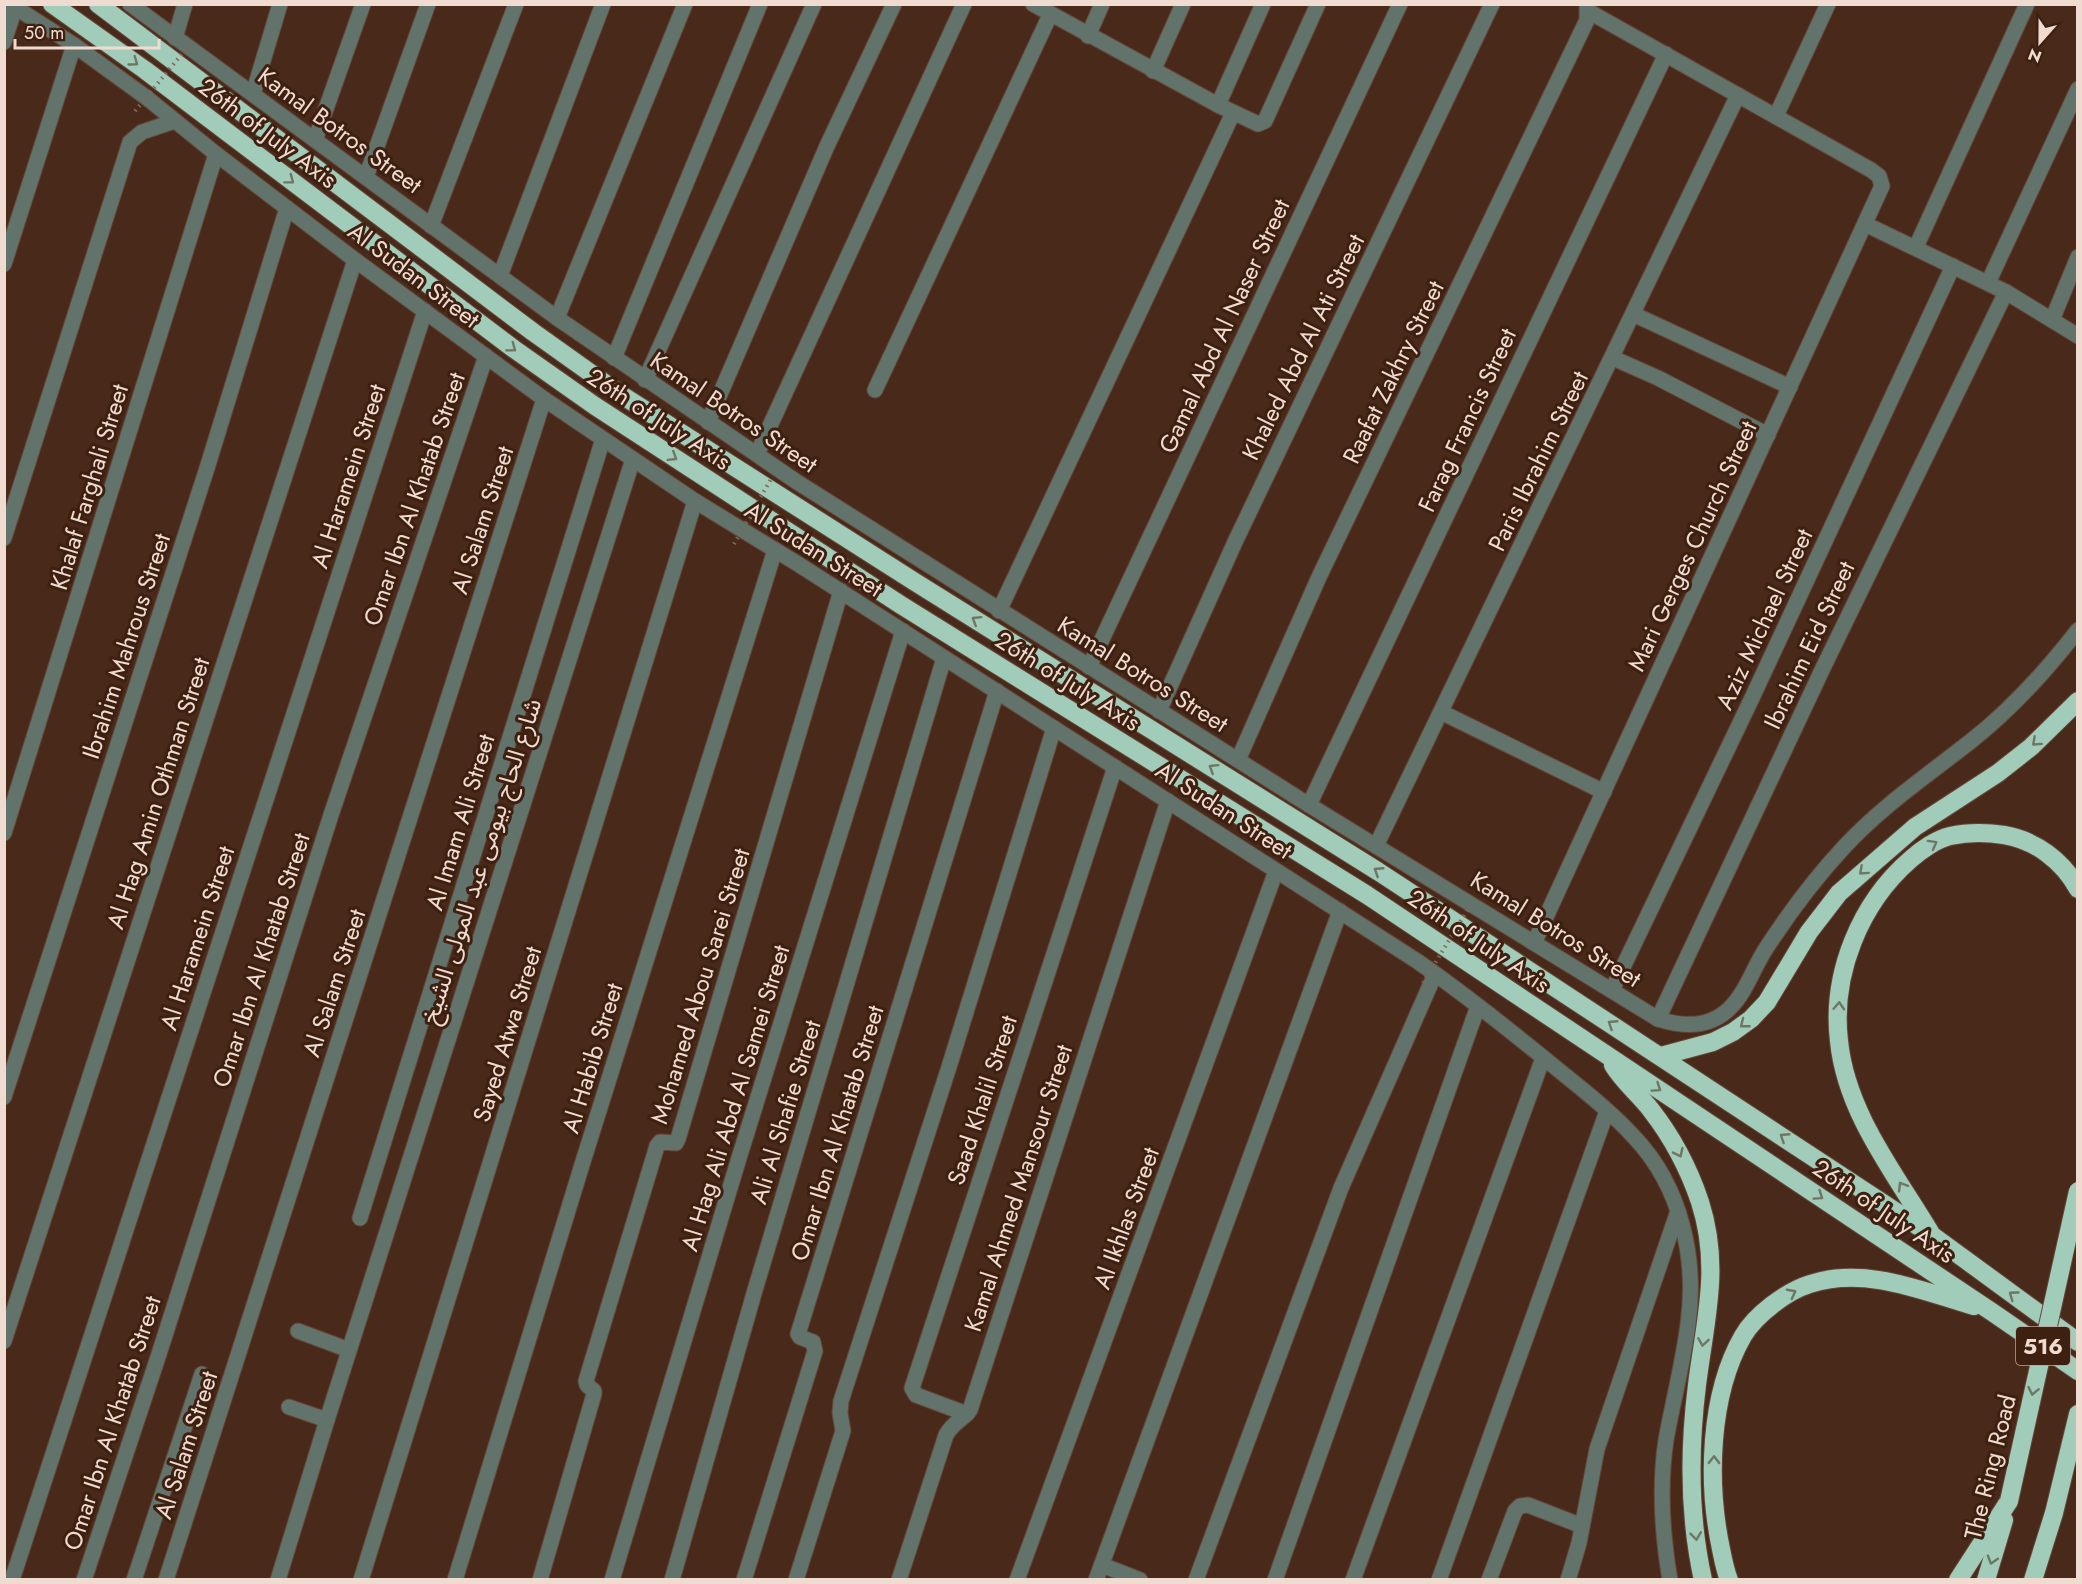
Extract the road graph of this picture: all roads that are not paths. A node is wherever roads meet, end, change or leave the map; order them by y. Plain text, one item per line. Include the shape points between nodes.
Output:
1 (52, 4) edge
2 (98, 4) edge
3 (130, 4) edge
4 (185, 4) edge
5 (280, 4) edge
6 (363, 4) edge
7 (428, 4) edge
8 (516, 4) edge
9 (603, 4) edge
10 (685, 4) edge
11 (760, 4) edge
12 (814, 4) edge
13 (894, 4) edge
14 (964, 4) edge
15 (1033, 4) edge
16 (1102, 4) edge
17 (1183, 4) edge
18 (1263, 4) edge
19 (1318, 4) edge
20 (1400, 4) edge
21 (1492, 4) edge
22 (1828, 4) edge
23 (2027, 4) edge
24 (13, 6) edge
25 (1587, 8) edge
26 (1050, 15) junction
27 (1088, 36) junction
28 (175, 38) junction
29 (4, 42) edge
30 (74, 45) junction
31 (1666, 54) junction
32 (1153, 71) junction
33 (2078, 88) edge
34 (253, 94) junction
35 (1738, 95) junction
36 (1218, 105) junction
37 (1233, 113) junction
38 (1776, 116) junction
39 (175, 121) junction
40 (315, 140) junction
41 (216, 154) junction
42 (366, 177) junction
43 (287, 208) junction
44 (1865, 224) junction
45 (431, 226) junction
46 (1916, 247) junction
47 (2078, 257) edge
48 (355, 260) junction
49 (4, 264) edge
50 (1953, 266) junction
51 (500, 276) junction
52 (1988, 283) junction
53 (2006, 292) junction
54 (425, 311) junction
55 (1634, 314) junction
56 (557, 318) junction
57 (2052, 320) junction
58 (2078, 336) edge
59 (486, 356) junction
60 (614, 358) junction
61 (1613, 358) junction
62 (645, 380) junction
63 (1790, 387) junction
64 (876, 390) dead end
65 (544, 399) junction
66 (708, 422) junction
67 (1768, 435) junction
68 (603, 439) junction
69 (757, 454) junction
70 (633, 459) junction
71 (695, 501) junction
72 (4, 538) edge
73 (775, 550) junction
74 (841, 591) junction
75 (999, 611) junction
76 (2078, 630) edge
77 (903, 631) junction
78 (944, 658) junction
79 (1089, 667) junction
80 (997, 691) junction
81 (2078, 701) edge
82 (1159, 711) junction
83 (1441, 712) junction
84 (1054, 728) junction
85 (1238, 760) junction
86 (1115, 767) junction
87 (1604, 792) junction
88 (1168, 801) junction
89 (1309, 805) junction
90 (4, 833) edge
91 (1376, 846) junction
92 (1276, 871) junction
93 (2078, 889) edge
94 (1340, 911) junction
95 (1534, 943) junction
96 (1429, 979) junction
97 (1612, 990) junction
98 (1478, 1006) junction
99 (1658, 1019) junction
100 (1608, 1056) junction
101 (1661, 1056) junction
102 (1543, 1058) junction
103 (4, 1097) edge
104 (1607, 1111) junction
105 (2078, 1191) edge
106 (1678, 1211) junction
107 (360, 1218) dead end
108 (1933, 1236) junction
109 (1992, 1312) junction
110 (298, 1332) dead end
111 (4, 1341) edge
112 (2078, 1342) edge
113 (349, 1350) junction
114 (2078, 1371) edge
115 (202, 1374) dead end
116 (289, 1407) dead end
117 (967, 1414) junction
118 (2078, 1414) edge
119 (327, 1420) junction
120 (2009, 1501) junction
121 (2054, 1513) junction
122 (1582, 1526) junction
123 (1666, 1555) junction
124 (1102, 1565) junction
125 (12, 1580) edge
126 (84, 1580) edge
127 (134, 1580) edge
128 (166, 1580) edge
129 (278, 1580) edge
130 (361, 1580) edge
131 (455, 1580) edge
132 (540, 1580) edge
133 (612, 1580) edge
134 (672, 1580) edge
135 (744, 1580) edge
136 (796, 1580) edge
137 (898, 1580) edge
138 (1017, 1580) edge
139 (1096, 1580) edge
140 (1140, 1580) edge
141 (1196, 1580) edge
142 (1275, 1580) edge
143 (1353, 1580) edge
144 (1439, 1580) edge
145 (1489, 1580) edge
146 (1568, 1580) edge
147 (1657, 1580) edge
148 (1670, 1580) edge
149 (1703, 1580) edge
150 (1729, 1580) edge
151 (1958, 1580) edge
152 (1986, 1580) edge
153 (2033, 1580) edge
154 (2044, 1580) edge

1 -> 100 highway, 26th of July Axis via 586,401 901,605 1366,895
101 -> 2 highway, 26th of July Axis via 1379,872 630,400 533,332
3 - 28 street, Kamal Botros Street
4 - 28 street
5 - 34 street
6 - 40 street
7 - 42 street
8 - 45 street
9 - 51 street
10 - 56 street
11 - 60 street
12 - 62 street
13 - 66 street via 823,155
14 - 69 street
15 - 26 street
16 - 27 street
17 - 32 street
18 - 36 street
19 - 37 street via 1265,121 1255,123
20 - 79 street, Gamal Abd Al Naser Street
21 - 82 street, Khaled Abd Al Ati Street via 1235,542
22 - 38 street
23 - 46 street
24 - 29 street
24 - 30 street, Al Sudan Street
25 - 31 street
25 - 85 street, Raafat Zakhry Street via 1582,31 1320,577
26 - 27 street
26 - 64 street
27 - 32 street
28 - 34 street, Kamal Botros Street
30 - 39 street, Al Sudan Street
30 - 49 street
31 - 35 street
31 - 89 street, Farag Francis Street
32 - 36 street
33 - 52 street
34 - 40 street, Kamal Botros Street
35 - 38 street
35 - 55 street, Paris Ibrahim Street
36 - 37 street
37 - 75 street
38 - 44 street, Mari Gerges Church Street via 1879,176 1882,186
39 - 41 street, Al Sudan Street
39 - 72 street via 142,132 130,142
40 - 42 street, Kamal Botros Street
41 - 43 street, Al Sudan Street
41 - 90 street, Khalaf Farghali Street
42 - 45 street, Kamal Botros Street
43 - 48 street, Al Sudan Street
43 - 103 street, Ibrahim Mahrous Street
44 - 46 street
44 - 63 street, Mari Gerges Church Street
45 - 51 street, Kamal Botros Street
46 - 50 street
47 - 57 street
48 - 54 street, Al Sudan Street
48 - 111 street, Al Hag Amin Othman Street
50 - 52 street
50 - 97 street, Aziz Michael Street
51 - 56 street, Kamal Botros Street
52 - 53 street
53 - 57 street
53 - 99 street, Ibrahim Eid Street via 1822,668
54 - 59 street, Al Sudan Street
54 - 125 street, Al Haramein Street
55 - 61 street, Paris Ibrahim Street
55 - 63 street
56 - 60 street, Kamal Botros Street
57 - 58 street
59 - 65 street, Al Sudan Street
59 - 126 street, Omar Ibn Al Khatab Street via 331,815
60 - 62 street, Kamal Botros Street
61 - 67 street
61 - 83 street, Paris Ibrahim Street
62 - 66 street, Kamal Botros Street
63 - 67 street, Mari Gerges Church Street
65 - 68 street, Al Sudan Street
65 - 128 street, Al Salam Street
66 - 69 street, Kamal Botros Street
67 - 87 street, Mari Gerges Church Street
68 - 70 street, Al Sudan Street
68 - 107 street, Al Imam Ali Street
69 - 75 street, Kamal Botros Street
70 - 71 street, Al Sudan Street
70 - 113 street, شارع الحاج بيومى عبد المولى الشيخ
71 - 73 street, Al Sudan Street
71 - 130 street, Sayed Atwa Street
73 - 74 street, Al Sudan Street
73 - 131 street, Al Habib Street
74 - 77 street, Al Sudan Street
74 - 132 street, Mohamed Abou Sarei Street via 678,1139 676,1143 663,1142 657,1146 586,1381 594,1394
75 - 79 street, Kamal Botros Street
76 - 99 street, Kamal Botros Street via 2015,703 1846,844 1788,915 1729,1009 1695,1025 1676,1025
77 - 78 street, Al Sudan Street
77 - 133 street, Al Hag Ali Abd Al Samei Street
78 - 80 street, Al Sudan Street
78 - 134 street, Ali Al Shafie Street
79 - 82 street, Kamal Botros Street
80 - 84 street, Al Sudan Street
80 - 135 street, Omar Ibn Al Khatab Street via 798,1334 813,1342 815,1351
81 -> 101 highway via 2031,747 1916,827 1839,893 1809,932 1767,1002 1751,1019 1713,1042
82 - 85 street, Kamal Botros Street
83 - 87 street
83 - 91 street, Paris Ibrahim Street
84 - 86 street, Al Sudan Street
84 - 136 street via 841,1401 843,1431
85 - 89 street, Kamal Botros Street
86 - 88 street, Al Sudan Street
86 - 117 street, Saad Khalil Street via 912,1388 916,1395
87 - 95 street, Mari Gerges Church Street
88 - 92 street, Al Sudan Street
88 - 117 street, Kamal Ahmed Mansour Street
89 - 91 street, Kamal Botros Street
91 - 95 street, Kamal Botros Street
92 - 94 street, Al Sudan Street
92 - 138 street, Al Ikhlas Street
108 -> 93 highway via 1872,1136 1845,1077 1838,1040 1838,1004 1844,968 1856,933 1894,874 1919,852 1947,836 1981,831 2014,837 2045,851 2070,873
94 - 96 street, Al Sudan Street
94 - 124 street
95 - 97 street, Kamal Botros Street
96 - 98 street, Al Sudan Street
96 - 141 street via 1341,1188
97 - 99 street, Kamal Botros Street
98 - 102 street, Al Sudan Street
98 - 142 street
100 -> 109 highway, 26th of July Axis
100 -> 149 highway via 1672,1140 1700,1201 1708,1229 1711,1288 1691,1447 1693,1507
108 -> 101 highway, 26th of July Axis
102 - 104 street, Al Sudan Street
102 - 143 street
104 - 106 street, Al Sudan Street via 1636,1139 1660,1171
104 - 144 street
105 -> 120 highway, The Ring Road / 516, bridge
106 - 122 street via 1597,1449
106 - 123 street, Al Sudan Street via 1688,1245 1691,1284 1688,1324 1666,1441
112 -> 108 highway, 26th of July Axis
109 - 114 highway, 26th of July Axis
150 -> 109 highway via 1718,1534 1714,1493 1718,1412 1726,1371 1744,1334 1773,1303 1810,1284 1851,1276 1893,1282
110 - 113 street
113 - 119 street, شارع الحاج بيومى عبد المولى الشيخ
115 - 127 street
116 - 119 street
117 - 137 street, Kamal Ahmed Mansour Street via 946,1435
118 - 121 highway
119 - 129 street, شارع الحاج بيومى عبد المولى الشيخ
120 - 151 highway
120 -> 152 highway, The Ring Road / 516
121 - 153 highway
121 - 154 highway
122 - 145 street via 1528,1505 1520,1506
122 - 146 street
123 - 147 street
123 - 148 street, Al Sudan Street
124 - 139 street
124 - 140 street

